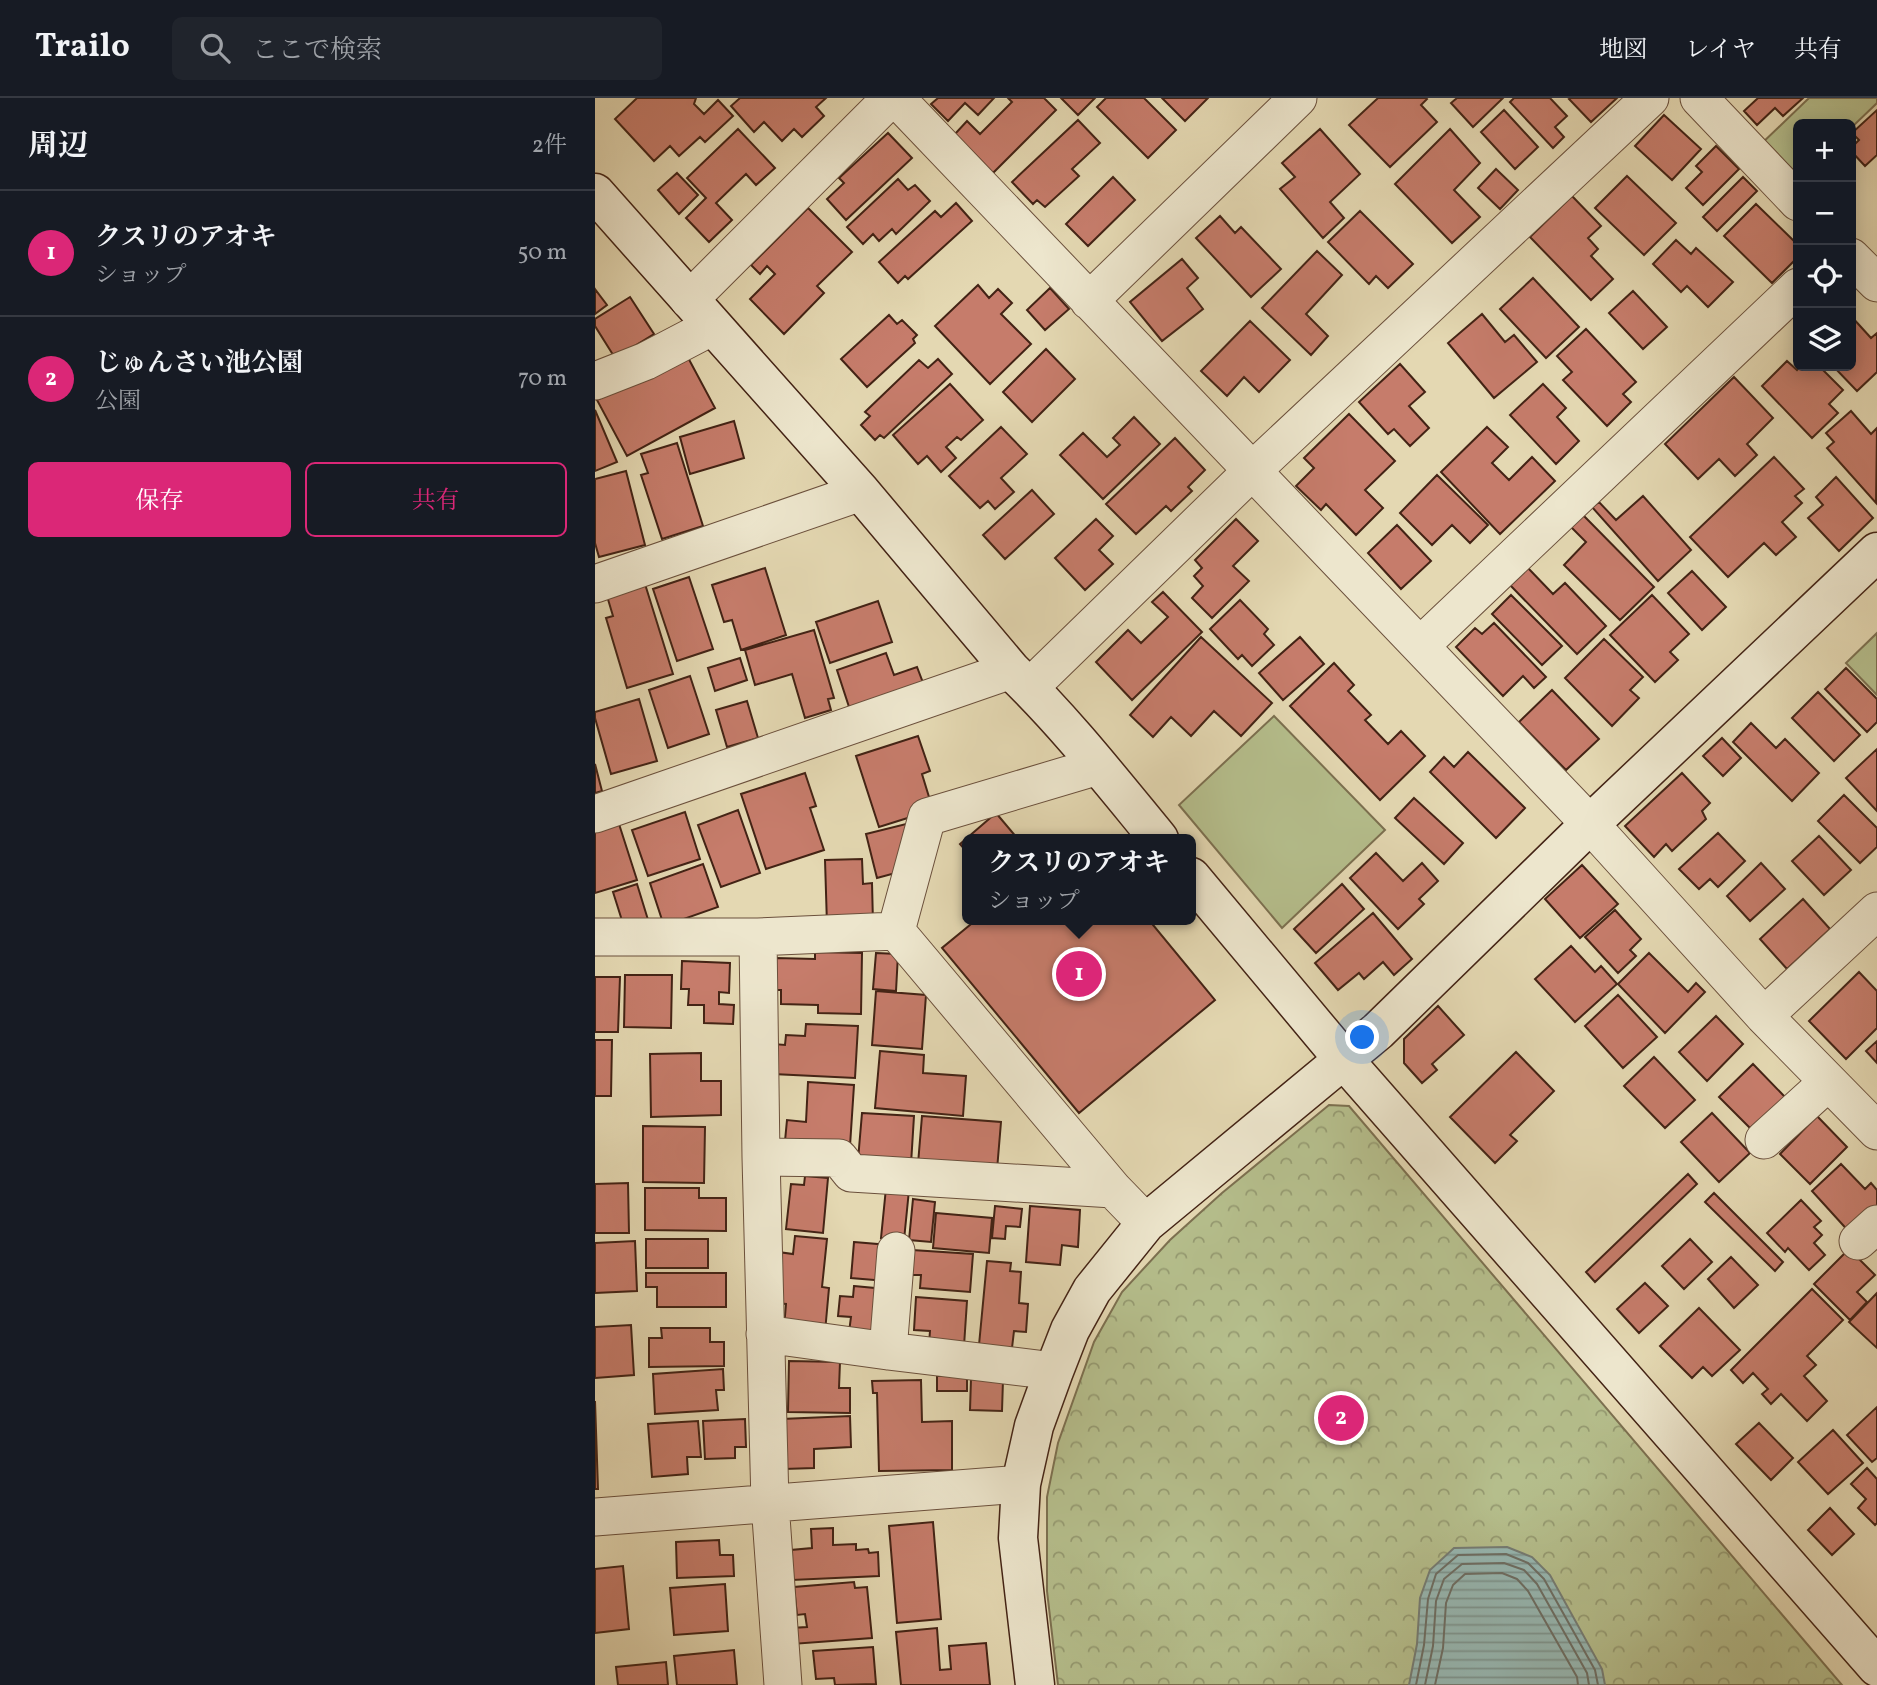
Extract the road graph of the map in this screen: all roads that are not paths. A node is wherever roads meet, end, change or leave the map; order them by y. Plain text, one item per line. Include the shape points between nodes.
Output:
1 (894, 98) edge
2 (1298, 98) edge
3 (1650, 98) edge
4 (1699, 98) edge
5 (595, 193) edge
6 (1793, 197) edge
7 (1856, 262) edge
8 (1877, 284) edge
9 (1793, 291) edge
10 (1089, 301) junction
11 (701, 313) junction
12 (595, 381) edge
13 (1254, 470) junction
14 (861, 492) junction
15 (1877, 552) edge
16 (595, 584) edge
17 (1420, 646) junction
18 (1021, 679) junction
19 (1098, 766) junction
20 (595, 814) edge
21 (1590, 824) junction
22 (1155, 834) edge
23 (1196, 883) edge
24 (1877, 911) edge
25 (896, 931) junction
26 (595, 937) edge
27 (758, 937) junction
28 (1764, 1016) junction
29 (1344, 1060) junction
30 (1828, 1082) junction
31 (1877, 1131) edge
32 (1764, 1140) dead end
33 (761, 1157) junction
34 (1113, 1189) junction
35 (1146, 1223) junction
36 (896, 1251) dead end
37 (765, 1334) junction
38 (888, 1352) junction
39 (1054, 1371) junction
40 (1021, 1484) junction
41 (770, 1503) junction
42 (595, 1517) edge
43 (1874, 1657) edge
44 (783, 1685) edge
45 (1035, 1685) edge

1 - 10 street
1 - 11 street
2 - 10 street
3 - 13 street
4 - 6 street
5 - 11 street
7 - 8 street
9 - 17 street
10 - 13 street
11 - 12 street via 646,361
11 - 14 street
13 - 17 street
13 - 18 street
14 - 16 street
14 - 18 street
15 - 21 street
17 - 21 street
18 - 19 street
18 - 20 street
19 - 22 street
19 - 25 street via 927,817
21 - 28 street
21 - 29 street
23 - 29 street
24 - 28 street
25 - 27 street
25 - 34 street
26 - 27 street
27 - 33 street
28 - 30 street
29 - 35 street
29 - 43 street
30 - 31 street
30 - 32 street
33 - 34 street via 839,1158 851,1173
33 - 37 street
34 - 35 street
35 - 39 street via 1092,1290
36 - 38 street
37 - 38 street
37 - 41 street
38 - 39 street
39 - 40 street via 1034,1426
40 - 41 street
40 - 45 street via 1018,1538
41 - 42 street
41 - 44 street

